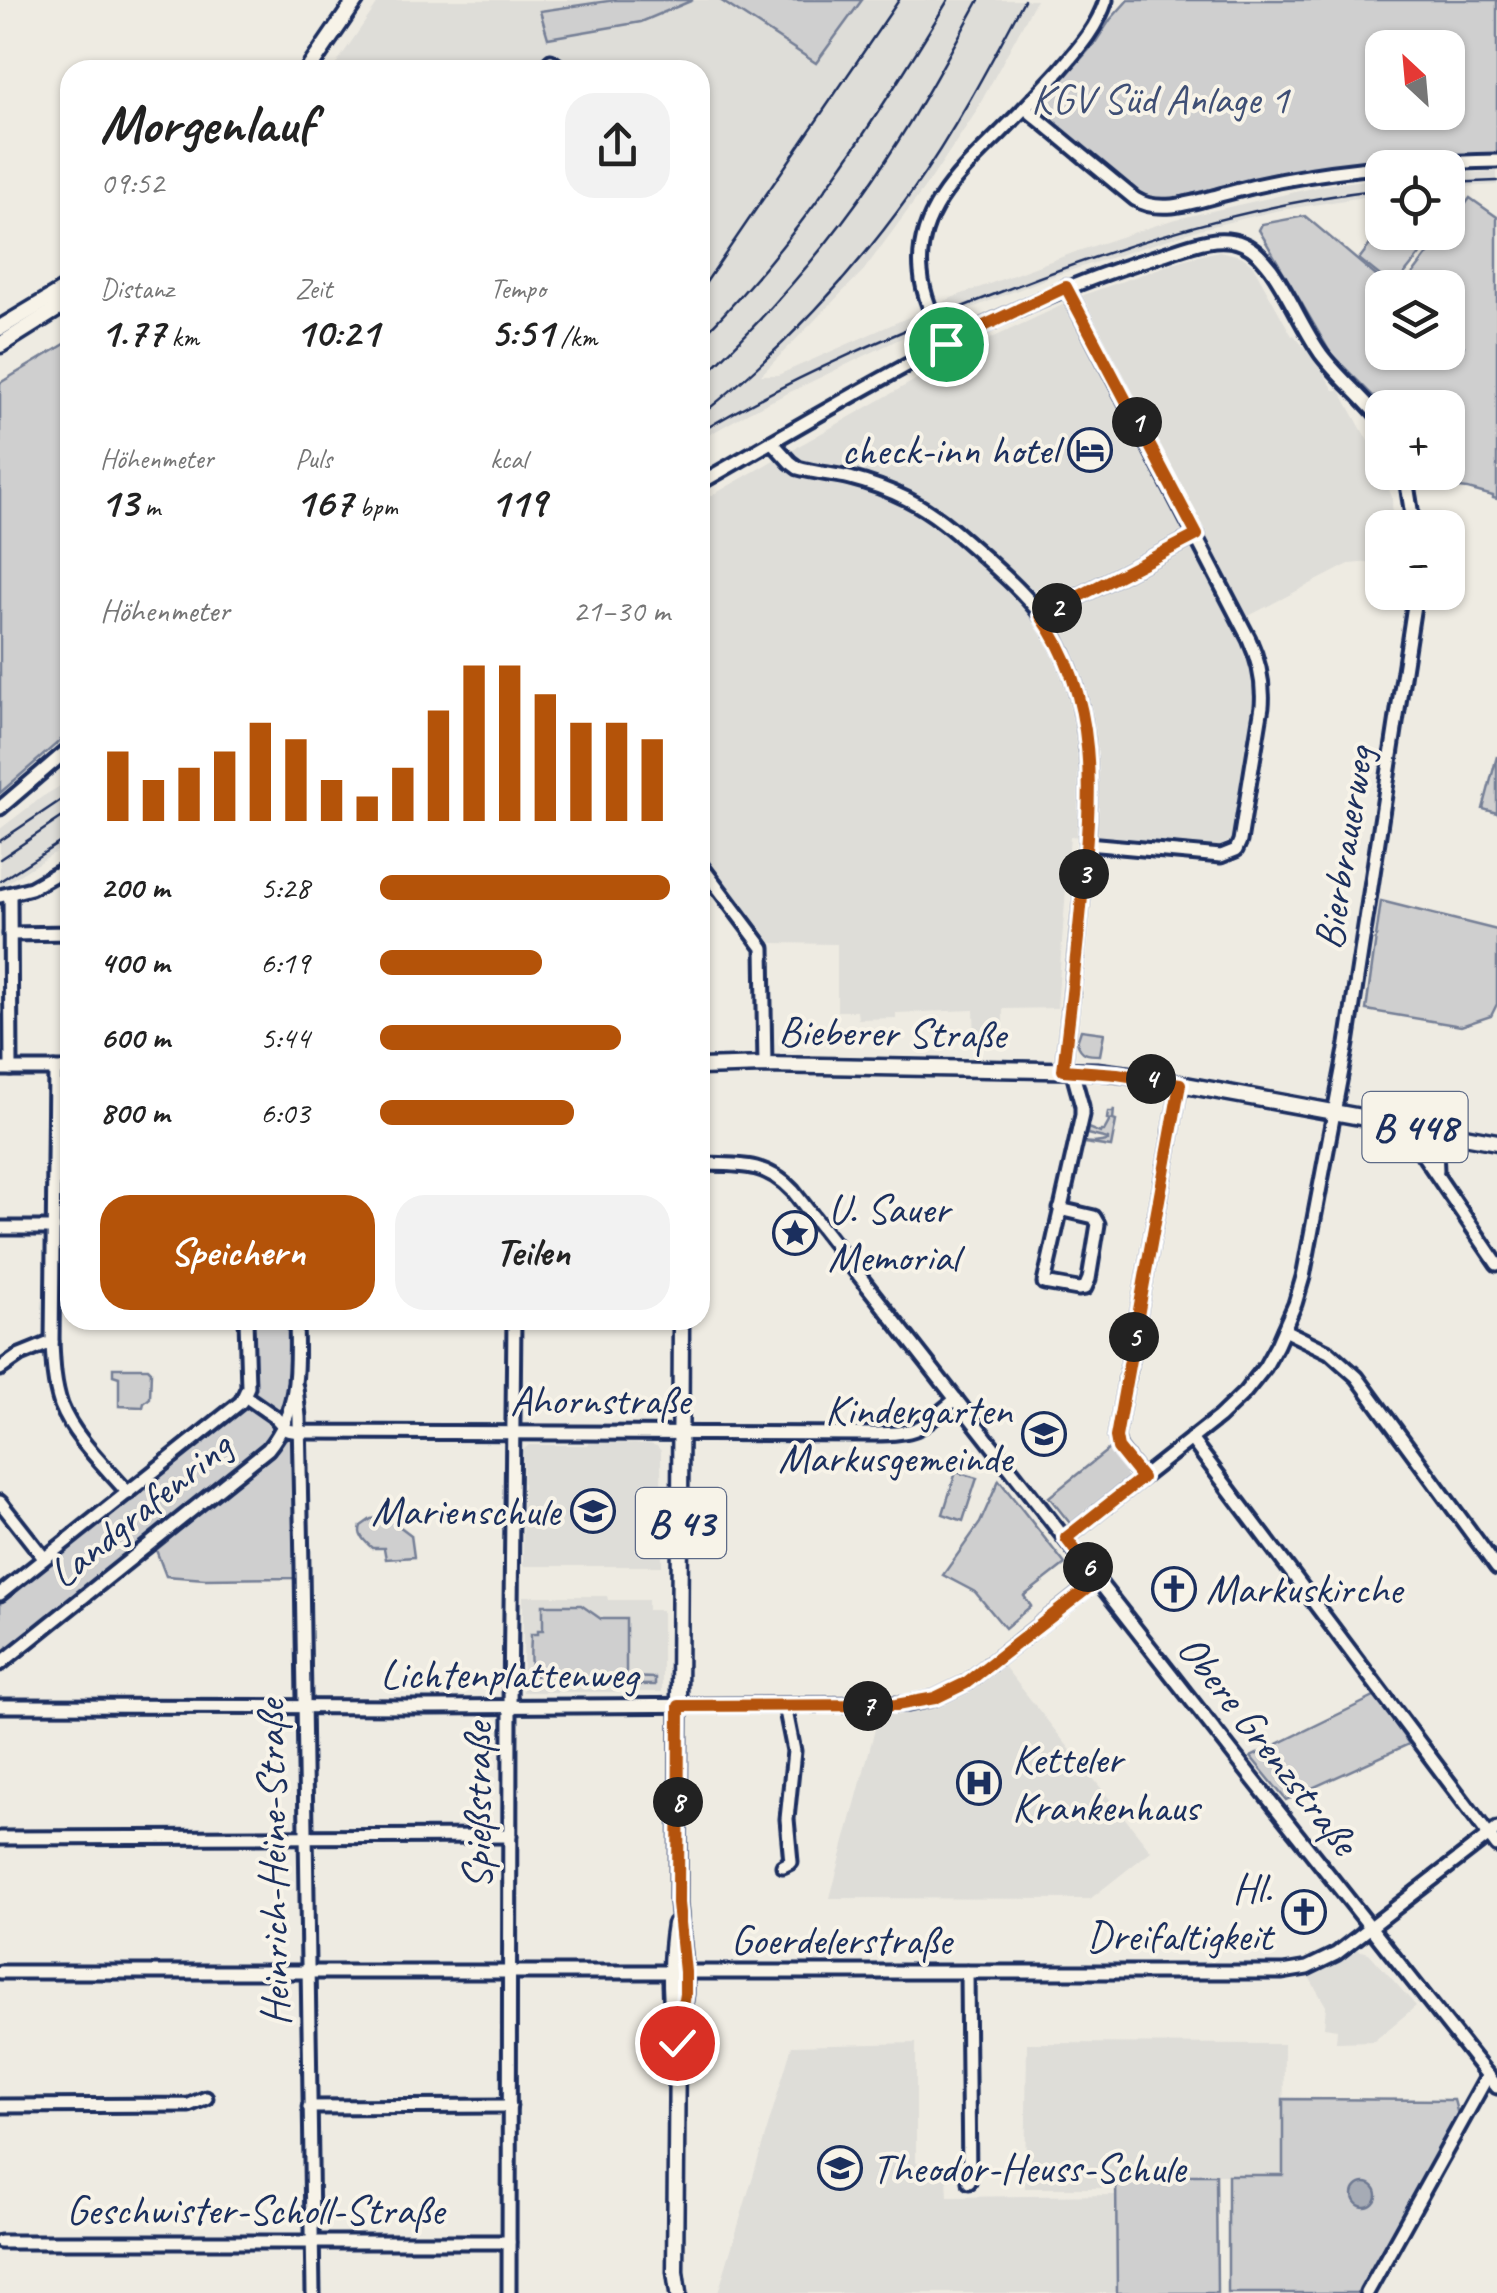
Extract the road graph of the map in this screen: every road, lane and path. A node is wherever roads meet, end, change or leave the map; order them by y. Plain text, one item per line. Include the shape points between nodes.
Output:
1 (1106, 0) edge
2 (353, 4) edge
3 (315, 60) edge
4 (1025, 108) junction
5 (1497, 162) edge
6 (1066, 287) junction
7 (60, 292) edge
8 (60, 308) edge
9 (0, 328) edge
10 (0, 344) edge
11 (946, 344) junction
12 (1365, 403) edge
13 (772, 442) junction
14 (710, 478) edge
15 (1197, 535) junction
16 (1413, 610) edge
17 (1041, 616) junction
18 (60, 757) edge
19 (0, 808) edge
20 (1088, 844) junction
21 (60, 872) edge
22 (710, 877) edge
23 (5, 895) edge
24 (60, 933) edge
25 (10, 934) junction
26 (765, 1065) junction
27 (710, 1067) edge
28 (5, 1069) edge
29 (56, 1069) junction
30 (60, 1069) edge
31 (1067, 1070) junction
32 (1180, 1084) junction
33 (1333, 1112) junction
34 (1422, 1129) junction
35 (1438, 1132) junction
36 (1497, 1142) edge
37 (710, 1164) edge
38 (1438, 1176) junction
39 (1060, 1210) junction
40 (0, 1228) edge
41 (54, 1228) junction
42 (1497, 1264) edge
43 (246, 1330) edge
44 (296, 1330) edge
45 (514, 1330) edge
46 (681, 1330) edge
47 (1284, 1330) junction
48 (52, 1342) junction
49 (0, 1370) edge
50 (296, 1388) junction
51 (245, 1396) junction
52 (956, 1399) junction
53 (284, 1427) junction
54 (300, 1432) junction
55 (513, 1432) junction
56 (681, 1433) junction
57 (1192, 1439) junction
58 (1142, 1478) junction
59 (128, 1493) junction
60 (0, 1502) edge
61 (1066, 1538) junction
62 (44, 1558) junction
63 (1497, 1568) edge
64 (1098, 1580) junction
65 (0, 1594) edge
66 (0, 1664) edge
67 (0, 1706) edge
68 (303, 1706) junction
69 (679, 1706) junction
70 (785, 1706) junction
71 (510, 1707) junction
72 (1493, 1832) edge
73 (510, 1836) junction
74 (0, 1838) edge
75 (305, 1838) junction
76 (1497, 1846) edge
77 (783, 1866) dead end
78 (1370, 1928) junction
79 (0, 1972) edge
80 (307, 1972) junction
81 (510, 1972) junction
82 (677, 1972) junction
83 (967, 1972) junction
84 (1488, 2075) junction
85 (1497, 2087) edge
86 (206, 2098) dead end
87 (0, 2106) edge
88 (510, 2106) junction
89 (309, 2107) junction
90 (969, 2182) dead end
91 (0, 2242) edge
92 (312, 2242) junction
93 (510, 2242) junction
94 (675, 2272) junction
95 (312, 2293) edge
96 (510, 2293) edge
97 (667, 2293) edge
98 (678, 2293) edge
99 (1366, 2293) edge

1 - 4 street via 1086,40
2 - 3 main road
4 - 5 street via 1153,207 1364,167
4 - 11 street via 952,183 926,227 923,286
6 - 11 street
6 - 12 street via 1196,244 1230,240 1267,264 1324,357
6 - 15 street
7 - 9 main road
8 - 10 main road
11 - 13 street
13 - 14 street
13 - 17 street via 798,468 868,483 929,512
15 - 17 street
15 - 20 street via 1249,639 1263,685 1240,841 1221,856
16 - 33 street, Bierbrauerweg
17 - 20 street via 1070,670 1086,732
18 - 19 street
20 - 31 street
21 - 23 street
22 - 26 street via 763,948
23 - 25 street
24 - 25 street
25 - 28 street
26 - 27 main road, Bieberer Straße / B 448
26 - 31 main road, Bieberer Straße / B 448
28 - 29 street
29 - 30 street
29 - 41 street
31 - 32 main road, Bieberer Straße / B 448
31 - 39 street via 1082,1115
32 - 33 main road, Bieberer Straße / B 448
32 - 58 street via 1116,1437
33 - 34 main road, Bieberer Straße / B 448
33 - 47 street, Bierbrauerweg via 1298,1293
34 - 35 main road, Bieberer Straße / B 448
34 - 38 street via 1420,1148
35 - 36 main road, Bieberer Straße / B 448
35 - 38 street
37 - 52 street, Obere Grenzstraße via 763,1168 784,1181
38 - 42 street
39 - 39 street via 1044,1283 1086,1288 1098,1224 1094,1217
40 - 41 street
41 - 48 street
43 - 51 street, Landgrafenring
44 - 50 street, Landgrafenring
45 - 55 street, Spießstraße
46 - 56 main road, B 43
47 - 57 street, Bierbrauerweg via 1250,1387
47 - 63 street via 1329,1352 1357,1377
48 - 49 street
48 - 59 street via 54,1380 67,1417
50 - 53 street, Landgrafenring
50 - 54 street, Landgrafenring
51 - 53 street, Ahornstraße
51 - 59 street, Landgrafenring
52 - 56 street, Ahornstraße via 904,1434
52 - 61 street, Obere Grenzstraße
53 - 54 street, Ahornstraße
53 - 66 street, Landgrafenring via 251,1464
54 - 55 street, Ahornstraße
54 - 68 street, Heinrich-Heine-Straße
55 - 56 street, Ahornstraße
55 - 71 street, Spießstraße
56 - 69 main road, B 43
57 - 58 street, Bierbrauerweg
57 - 72 street
58 - 61 street, Bierbrauerweg
59 - 62 street, Landgrafenring
60 - 62 street
61 - 64 street, Obere Grenzstraße
62 - 65 street, Landgrafenring
64 - 70 street, Lichtenplattenweg via 944,1695 908,1704
64 - 78 street, Obere Grenzstraße
67 - 68 street, Lichtenplattenweg
68 - 71 street, Lichtenplattenweg
68 - 75 street, Heinrich-Heine-Straße
69 - 70 street, Lichtenplattenweg
69 - 71 street, Lichtenplattenweg
69 - 82 main road, B 43
70 - 77 street via 794,1751 787,1809 791,1862
71 - 73 street, Spießstraße
72 - 76 street
72 - 78 street, Goerdelerstraße
73 - 75 street
73 - 81 street, Spießstraße
74 - 75 street
75 - 80 street, Heinrich-Heine-Straße
78 - 83 street, Goerdelerstraße via 1326,1960 1283,1972
78 - 84 street, Obere Grenzstraße
79 - 80 street, Goerdelerstraße
80 - 81 street, Goerdelerstraße
80 - 89 street, Heinrich-Heine-Straße
81 - 82 street, Goerdelerstraße
81 - 88 street, Spießstraße
82 - 83 street, Goerdelerstraße
82 - 94 main road, B 43 via 670,1988 677,2043
83 - 90 street
84 - 85 street, Obere Grenzstraße
84 - 99 street
86 - 87 street via 189,2105
88 - 89 street
88 - 93 street, Spießstraße
89 - 92 street, Heinrich-Heine-Straße
91 - 92 street, Geschwister-Scholl-Straße
92 - 93 street, Geschwister-Scholl-Straße
92 - 95 street, Heinrich-Heine-Straße
93 - 96 street, Spießstraße
94 - 97 main road, B 43
94 - 98 main road, B 43

